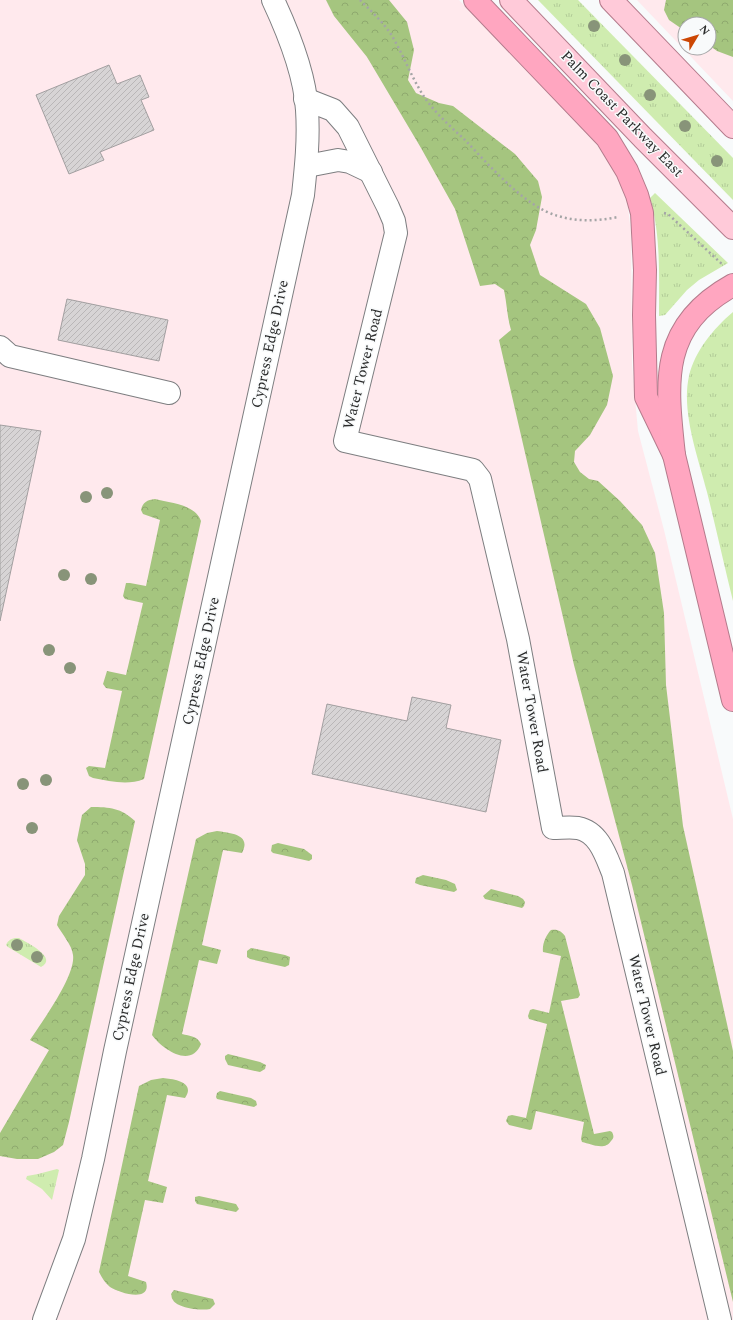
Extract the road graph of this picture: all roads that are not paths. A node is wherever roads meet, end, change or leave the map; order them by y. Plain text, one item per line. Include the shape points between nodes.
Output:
1 (273, 0) edge
2 (475, 0) edge
3 (511, 0) edge
4 (611, 0) edge
5 (305, 99) junction
6 (733, 127) edge
7 (307, 166) junction
8 (371, 172) junction
9 (733, 228) edge
10 (733, 285) edge
11 (0, 347) edge
12 (169, 393) dead end
13 (674, 455) junction
14 (733, 700) edge
15 (44, 1320) edge
16 (720, 1320) edge

1 - 5 street, Cypress Edge Drive via 286,27 300,72
2 - 13 highway via 607,138 627,171 642,213 646,397
3 - 9 main road, Palm Coast Parkway East
4 - 6 main road
5 - 7 street, Cypress Edge Drive
5 - 8 street, Water Tower Road via 333,110 340,116
7 - 8 street via 338,160 350,162
7 - 15 street, Cypress Edge Drive via 303,195 114,1051 93,1159 74,1239
8 - 16 street, Water Tower Road via 394,221 396,233 345,441 473,470 480,479 518,639 553,828 578,828 591,834 605,853 613,873
10 - 13 highway via 717,294 694,314 674,350 670,372 670,414
11 - 12 street via 10,356
13 - 14 highway

